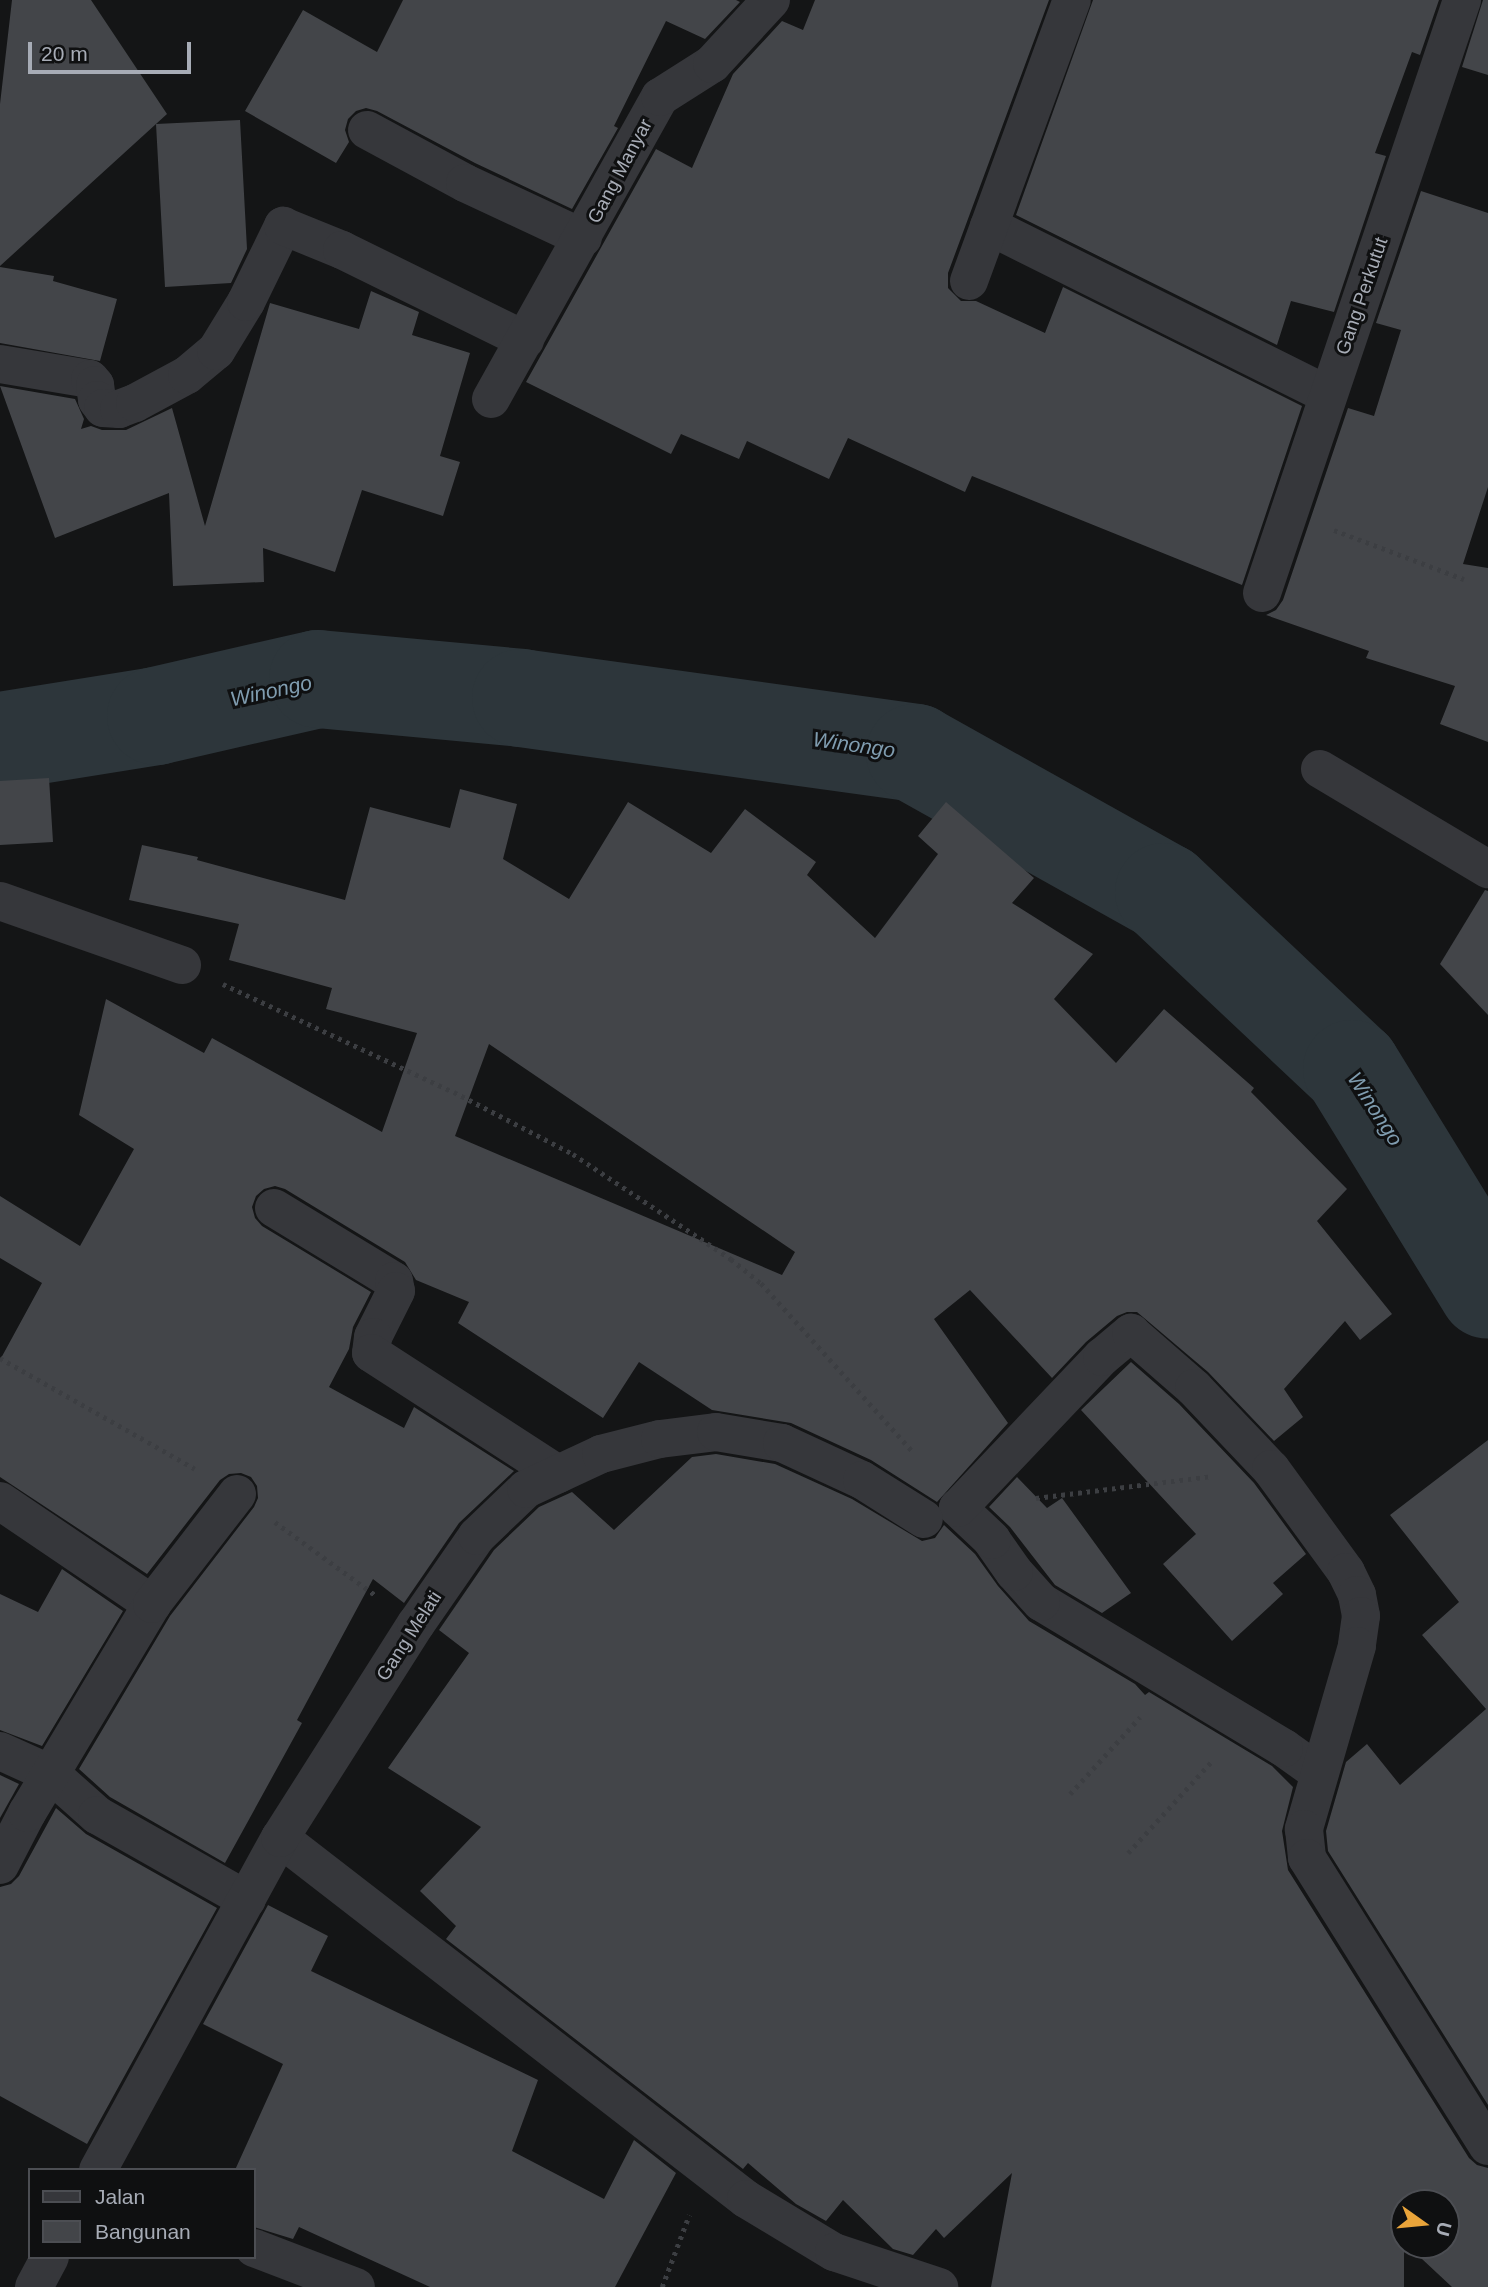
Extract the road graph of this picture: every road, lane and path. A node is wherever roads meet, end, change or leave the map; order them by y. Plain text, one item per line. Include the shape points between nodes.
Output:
1 (771, 0) edge
2 (1072, 0) edge
3 (1462, 0) edge
4 (367, 130) dead end
5 (989, 226) junction
6 (583, 238) junction
7 (969, 281) dead end
8 (525, 340) junction
9 (0, 363) edge
10 (1328, 395) junction
11 (491, 399) dead end
12 (1289, 512) junction
13 (1464, 579) dead end
14 (1262, 593) dead end
15 (1320, 769) dead end
16 (1488, 869) edge
17 (0, 901) edge
18 (182, 965) joint
19 (274, 1208) dead end
20 (0, 1358) edge
21 (110, 1418) dead end
22 (1272, 1469) junction
23 (558, 1474) junction
24 (237, 1494) dead end
25 (0, 1502) edge
26 (941, 1513) junction
27 (152, 1604) junction
28 (1171, 1683) junction
29 (1245, 1726) junction
30 (0, 1751) edge
31 (1319, 1773) junction
32 (51, 1774) junction
33 (1070, 1794) dead end
34 (280, 1838) junction
35 (1128, 1853) dead end
36 (0, 1865) edge
37 (247, 1900) junction
38 (1488, 2146) edge
39 (98, 2168) edge
40 (707, 2169) junction
41 (256, 2249) edge
42 (49, 2259) edge
43 (33, 2287) edge
44 (356, 2287) edge
45 (662, 2287) edge
46 (939, 2287) edge

1 - 6 street, Gang Manyar via 712,64 660,97
2 - 5 street
3 - 10 street, Gang Perkutut
4 - 6 street, Gang Manyar
5 - 7 street
5 - 10 street
6 - 8 street
8 - 9 street via 283,226 216,351 187,375 135,403 103,408 90,379
8 - 11 street
10 - 12 street, Gang Perkutut
12 - 13 path
12 - 14 street, Gang Perkutut
15 - 16 street
17 - 18 street
18 - 26 path via 454,1092 573,1154 731,1259 770,1293 953,1496
19 - 23 street via 394,1281 396,1291 373,1337 371,1353
20 - 21 path
22 - 26 path
22 - 26 street via 1194,1388 1131,1333
22 - 31 street via 1346,1572 1360,1606 1357,1646
23 - 26 street, Gang Melati via 601,1454 660,1439 716,1432 741,1434 782,1443
23 - 34 street, Gang Melati via 526,1489 477,1536
24 - 27 street
25 - 27 street
26 - 28 street, Gang Melati via 992,1540 1041,1602
27 - 32 street
28 - 29 street, Gang Melati
28 - 33 path
29 - 31 street, Gang Melati
29 - 35 path
30 - 32 street
31 - 38 street via 1304,1829 1307,1858
32 - 36 street
32 - 37 street via 97,1815
34 - 37 street, Gang Melati
34 - 40 street
37 - 39 street, Gang Melati
40 - 45 path
40 - 46 street via 746,2199 834,2252
41 - 44 street
42 - 43 street

